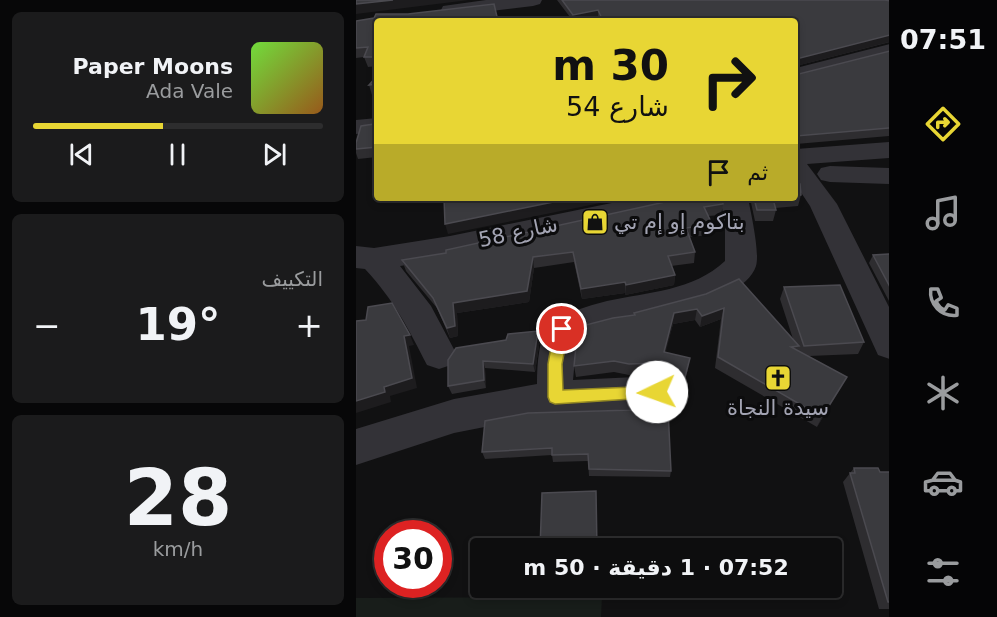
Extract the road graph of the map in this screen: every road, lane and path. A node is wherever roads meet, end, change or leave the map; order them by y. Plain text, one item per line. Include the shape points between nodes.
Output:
1 (533, 0) edge
2 (506, 3) junction
3 (437, 11) edge
4 (513, 18) edge
5 (890, 50) edge
6 (798, 73) edge
7 (374, 125) edge
8 (356, 127) edge
9 (882, 151) edge
10 (802, 170) edge
11 (890, 176) edge
12 (665, 201) edge
13 (735, 201) edge
14 (365, 258) edge
15 (890, 345) edge
16 (439, 355) dead end
17 (657, 392) dead end
18 (555, 397) junction
19 (356, 447) edge

1 - 2 street
2 - 3 street
2 - 4 street
5 - 6 street
7 - 8 street
9 - 10 street
10 - 11 street
10 - 15 street via 823,204
12 - 14 street, شارع 58 via 450,247
13 - 18 street via 741,265 731,277 712,288 562,329 555,364
14 - 16 street via 397,282 419,311
17 - 18 street
18 - 19 street via 454,416

